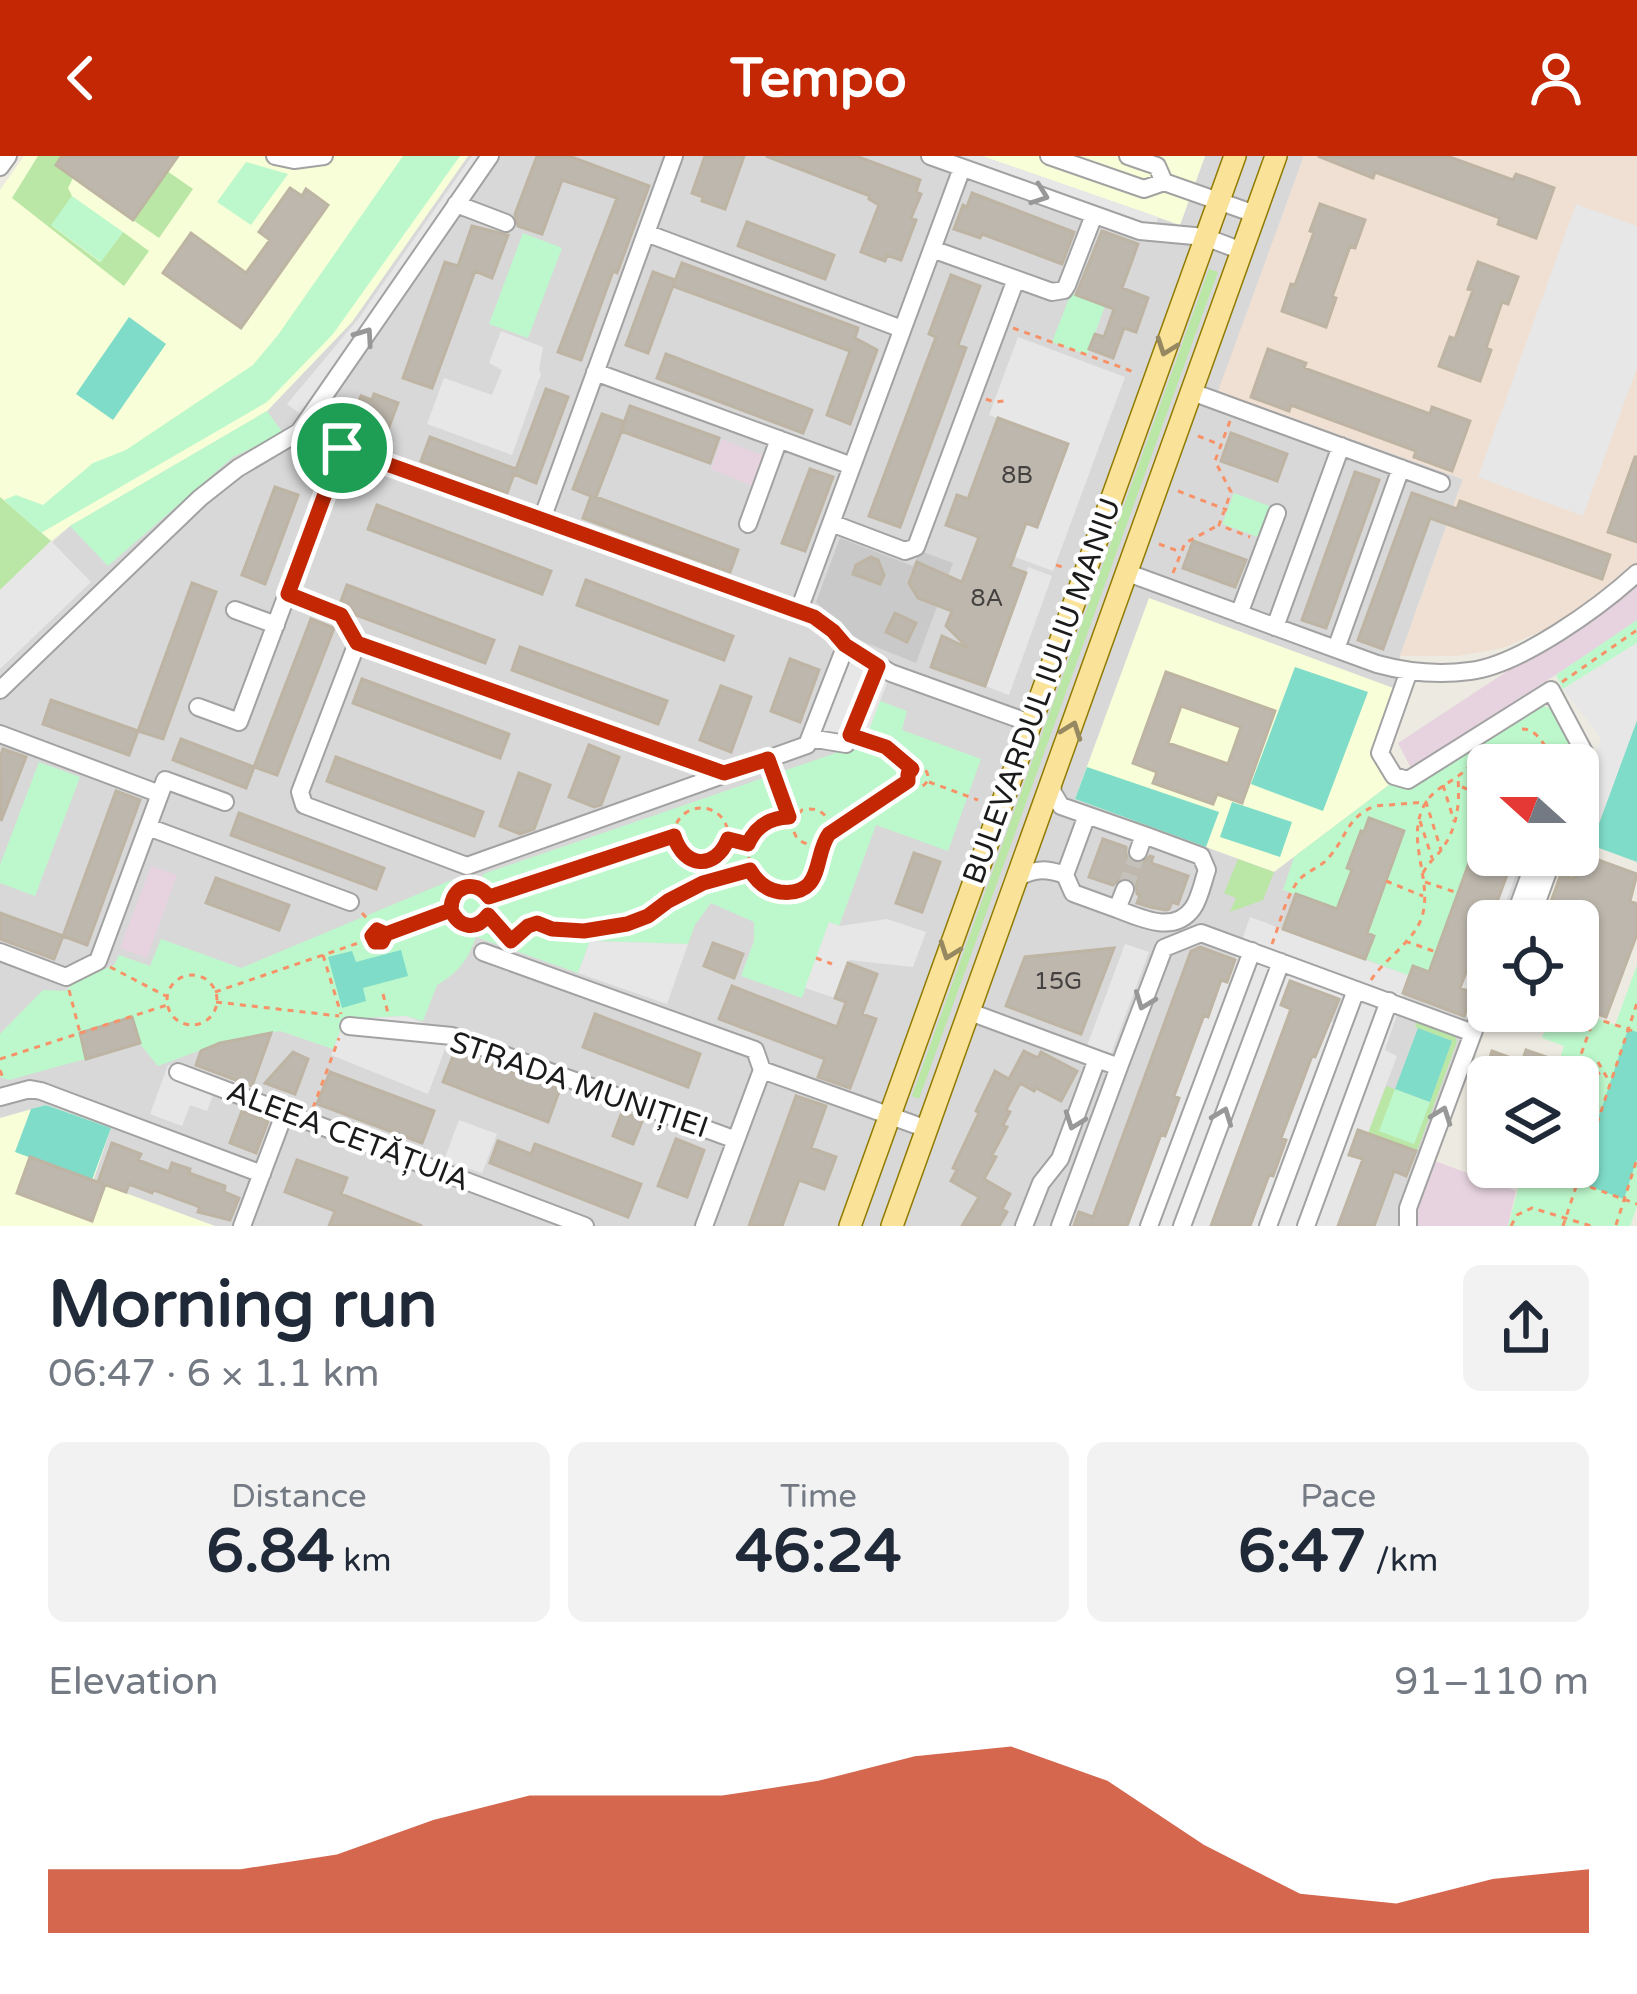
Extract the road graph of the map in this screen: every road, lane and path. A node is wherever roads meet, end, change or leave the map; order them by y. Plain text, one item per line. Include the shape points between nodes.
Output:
1 (8, 156) edge
2 (275, 156) edge
3 (324, 156) edge
4 (490, 156) edge
5 (674, 156) edge
6 (930, 156) edge
7 (1049, 156) edge
8 (1128, 156) edge
9 (1235, 156) edge
10 (1276, 156) edge
11 (0, 167) edge
12 (962, 167) junction
13 (1164, 182) junction
14 (1218, 201) junction
15 (456, 204) junction
16 (1094, 214) junction
17 (1255, 214) junction
18 (506, 223) dead end
19 (646, 233) junction
20 (1205, 237) junction
21 (932, 249) junction
22 (1242, 250) junction
23 (1016, 279) junction
24 (1000, 323) junction
25 (902, 329) junction
26 (1026, 332) junction
27 (1023, 339) dead end
28 (595, 372) junction
29 (1134, 372) dead end
30 (1192, 392) junction
31 (1235, 408) junction
32 (298, 432) junction
33 (1196, 435) dead end
34 (779, 439) junction
35 (1221, 445) junction
36 (1341, 446) junction
37 (342, 448) junction
38 (852, 466) junction
39 (1402, 468) junction
40 (1441, 483) dead end
41 (1176, 490) dead end
42 (1226, 510) junction
43 (1276, 513) dead end
44 (542, 519) junction
45 (831, 523) junction
46 (748, 524) dead end
47 (1219, 525) junction
48 (1266, 543) junction
49 (1157, 544) dead end
50 (1181, 553) junction
51 (1128, 573) junction
52 (1637, 573) edge
53 (1168, 588) junction
54 (288, 594) junction
55 (235, 610) dead end
56 (799, 610) junction
57 (1239, 614) junction
58 (276, 625) junction
59 (1275, 627) junction
60 (1637, 630) edge
61 (357, 643) junction
62 (845, 645) junction
63 (1336, 649) junction
64 (878, 666) junction
65 (1409, 671) junction
66 (0, 690) edge
67 (1551, 690) junction
68 (198, 707) dead end
69 (1030, 724) junction
70 (0, 734) edge
71 (1510, 734) dead end
72 (850, 735) junction
73 (810, 738) junction
74 (1544, 744) edge
75 (1581, 744) edge
76 (768, 759) junction
77 (912, 769) junction
78 (1467, 769) edge
79 (724, 773) junction
80 (1458, 778) junction
81 (908, 781) junction
82 (927, 782) junction
83 (1052, 785) junction
84 (1443, 785) junction
85 (1459, 786) junction
86 (1467, 789) edge
87 (160, 794) junction
88 (978, 800) dead end
89 (225, 802) dead end
90 (1426, 802) junction
91 (1087, 815) junction
92 (792, 818) junction
93 (1419, 818) junction
94 (1455, 823) junction
95 (148, 827) junction
96 (829, 834) junction
97 (674, 836) junction
98 (728, 839) junction
99 (748, 844) junction
100 (821, 844) junction
101 (1441, 850) junction
102 (1432, 860) junction
103 (750, 870) junction
104 (1065, 875) junction
105 (1019, 877) junction
106 (1423, 878) junction
107 (1386, 881) dead end
108 (1125, 889) tunnel mouth
109 (1458, 892) dead end
110 (1424, 896) junction
111 (489, 897) junction
112 (350, 902) joint
113 (1118, 909) junction
114 (451, 910) junction
115 (488, 915) junction
116 (377, 930) junction
117 (386, 934) junction
118 (373, 938) junction
119 (511, 941) junction
120 (1405, 941) junction
121 (0, 952) edge
122 (483, 952) dead end
123 (1436, 952) dead end
124 (322, 955) junction
125 (1267, 957) junction
126 (816, 958) dead end
127 (98, 961) junction
128 (832, 964) dead end
129 (536, 971) junction
130 (66, 976) junction
131 (1360, 991) junction
132 (215, 992) junction
133 (383, 994) dead end
134 (167, 997) junction
135 (1389, 1001) junction
136 (216, 1002) junction
137 (1637, 1003) edge
138 (167, 1005) junction
139 (970, 1012) junction
140 (368, 1015) dead end
141 (1599, 1020) edge
142 (344, 1024) junction
143 (1628, 1029) junction
144 (1637, 1032) edge
145 (80, 1033) junction
146 (1473, 1033) joint
147 (0, 1059) edge
148 (1097, 1059) junction
149 (1599, 1064) edge
150 (1119, 1067) junction
151 (762, 1070) junction
152 (178, 1072) dead end
153 (1604, 1072) junction
154 (1599, 1074) edge
155 (1610, 1083) junction
156 (0, 1097) edge
157 (1599, 1109) edge
158 (286, 1112) junction
159 (890, 1115) junction
160 (308, 1121) junction
161 (927, 1129) junction
162 (736, 1141) junction
163 (1637, 1159) edge
164 (262, 1174) junction
165 (1576, 1188) edge
166 (1590, 1188) edge
167 (1624, 1199) junction
168 (1637, 1204) edge
169 (1565, 1218) junction
170 (1027, 1220) edge
171 (1060, 1225) edge
172 (242, 1226) edge
173 (585, 1226) edge
174 (704, 1226) edge
175 (850, 1226) edge
176 (892, 1226) edge
177 (1149, 1226) edge
178 (1182, 1226) edge
179 (1268, 1226) edge
180 (1306, 1226) edge
181 (1408, 1226) edge
182 (1511, 1226) edge
183 (1562, 1226) edge
184 (1591, 1226) edge
185 (1615, 1226) edge

1 - 11 street
2 - 3 street
4 - 15 street
5 - 19 street
6 - 12 street
7 - 13 street via 1144,189
8 - 13 street via 1157,166
9 - 14 main road, BULEVARDUL IULIU MANIU
10 - 17 main road, BULEVARDUL IULIU MANIU
12 -> 16 street
12 - 21 street
13 - 14 street
14 - 17 street
14 - 20 main road, BULEVARDUL IULIU MANIU
15 - 18 street
32 -> 15 street
16 - 20 street via 1140,231
16 - 23 street via 1064,290
17 - 22 main road, BULEVARDUL IULIU MANIU
19 - 25 street
19 - 28 street
20 - 22 street
20 -> 69 main road, BULEVARDUL IULIU MANIU
21 - 23 street
21 - 25 street
22 - 30 main road, BULEVARDUL IULIU MANIU
23 - 24 street
24 - 26 path
24 - 45 street via 916,547 904,551
25 - 38 street
26 - 27 path
26 - 29 path
28 - 34 street
28 - 44 street
30 - 31 street
30 - 51 main road, BULEVARDUL IULIU MANIU
31 - 35 path
31 - 36 street
32 - 37 street
32 - 66 street via 200,498
33 - 35 path
34 - 38 street
34 - 46 street
35 - 42 path via 1215,461 1231,492
36 - 39 street
36 - 59 street
37 - 44 street
37 - 54 street
38 - 45 street
39 - 40 street
39 - 63 street
41 - 42 path
42 - 47 path
43 - 48 street
44 - 56 street
45 - 56 street
47 - 48 path
47 - 50 path
48 - 57 street
49 - 50 path
50 - 53 path
51 - 53 street
83 -> 51 main road, BULEVARDUL IULIU MANIU
52 - 65 street via 1497,664
53 - 57 street
54 - 58 street
54 - 61 street via 341,615
55 - 58 street
56 - 62 street
57 - 59 street
58 - 68 street via 239,722
59 - 63 street
60 - 67 path
61 - 79 street
61 - 79 street via 301,799 467,866
62 - 64 street
62 - 73 street
63 - 65 street
64 - 69 street
64 - 72 street
65 - 67 street via 1381,753 1401,780
67 - 75 street
69 -> 159 main road, BULEVARDUL IULIU MANIU
70 - 87 street
71 - 74 path via 1530,729
72 - 73 street via 846,744
72 - 77 path via 886,747
73 - 76 street
76 - 79 street
76 - 92 path
77 - 81 path
77 - 82 path via 924,770
78 - 80 path
80 - 84 path
80 - 85 path
81 - 82 path via 916,788
81 - 96 path
82 - 88 path
83 - 91 street via 1061,806
83 - 105 main road, BULEVARDUL IULIU MANIU
84 - 90 path
84 - 94 path
85 - 86 path
85 - 94 path
87 - 89 street via 165,780
87 - 95 street
90 - 93 path
90 - 101 path
90 - 125 path via 1375,806 1353,819 1327,861 1296,884
91 - 104 street
91 - 113 street via 1141,843 1201,856 1207,870 1189,913 1168,923
92 - 96 path via 821,811
92 - 99 path via 760,826
92 - 100 path via 798,840
93 - 102 path
93 - 106 path
94 - 101 path
95 - 112 street
95 - 127 street
96 - 100 path
97 - 98 path via 696,861 713,859
97 - 98 path via 684,814 706,808 721,816
97 - 111 path
98 - 99 path
99 - 103 path
100 - 103 path via 820,867 796,890 773,891
101 - 102 path
102 - 106 path
103 - 119 path via 703,883 627,924 584,931 537,923
104 - 105 street via 1048,869
104 - 113 street via 1073,893
105 - 139 main road, BULEVARDUL IULIU MANIU
106 - 109 path
106 - 110 path
107 - 110 path
108 - 113 street
110 - 120 path via 1423,914
111 - 114 path via 461,888
111 - 115 path
112 - 116 path
114 - 115 path via 468,926
114 - 117 path
115 - 119 path
116 - 117 path
116 - 118 path
117 - 118 path via 382,942
118 - 124 path
119 - 129 path
120 - 123 path
120 - 131 path
121 - 130 street
122 - 129 street
124 - 132 path
124 - 142 path
125 - 131 street
125 -> 150 street via 1201,932 1164,948
125 - 177 street
178 -> 125 street
126 - 128 path
127 - 130 street
127 - 134 path
129 - 151 street via 755,1050
130 - 145 path
131 - 135 street
131 - 179 street
132 - 134 path via 193,975
132 - 136 path
133 - 140 path via 388,1013
134 - 138 path
135 - 146 street
135 - 180 street
136 - 138 path via 211,1016 190,1025
136 - 142 path
137 - 143 path
138 - 145 path
139 - 148 street
139 - 161 main road, BULEVARDUL IULIU MANIU
141 - 143 path
142 - 160 path
142 - 162 street, STRADA MUNIȚIEI via 452,1036
143 - 144 path
143 - 155 path
145 - 147 path
181 -> 146 street
148 - 150 street
148 -> 170 street
149 - 153 path
150 - 171 street
151 - 159 street
151 - 162 street
152 - 158 street, ALEEA CETĂȚUIA
153 - 154 path
153 - 155 path
155 - 157 path
156 - 164 street via 41,1091
158 - 160 street, ALEEA CETĂȚUIA
158 - 164 street
159 - 161 street
159 - 175 main road, BULEVARDUL IULIU MANIU
160 - 173 street, ALEEA CETĂȚUIA
161 - 176 main road, BULEVARDUL IULIU MANIU
162 - 174 street
163 - 167 path
164 - 172 street
165 - 169 path
166 - 167 path
167 - 168 path
167 - 185 path
169 - 182 path via 1532,1208
169 - 183 path
169 - 184 path
170 - 171 street

